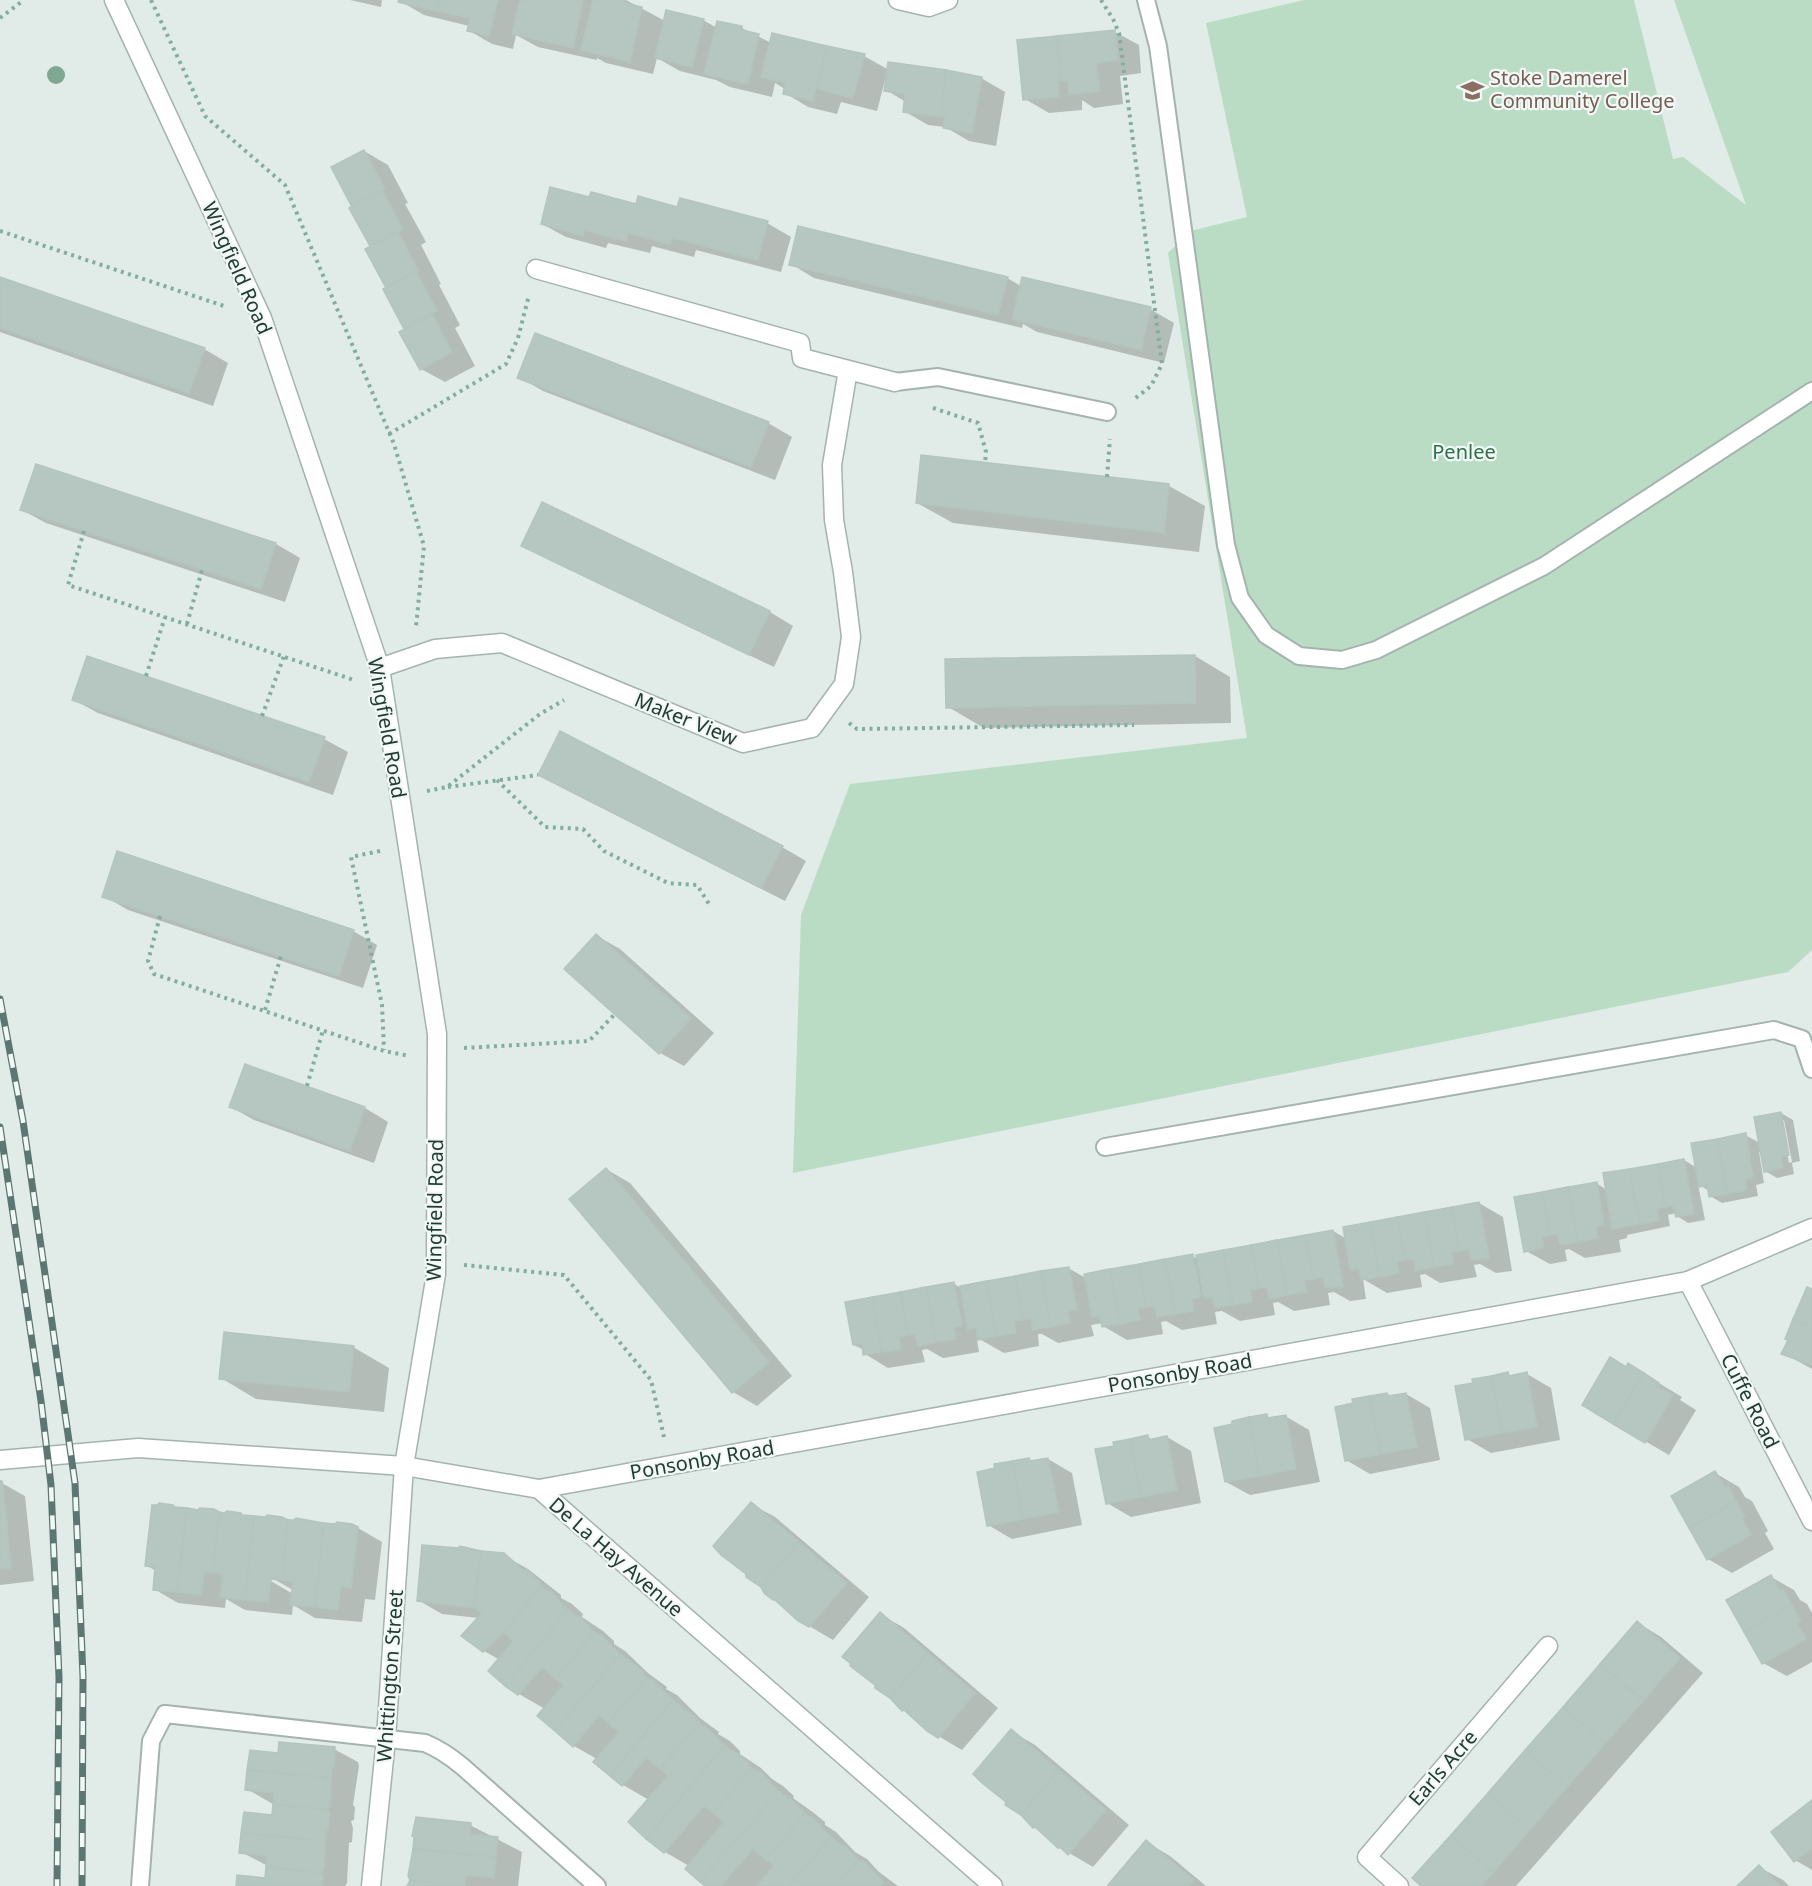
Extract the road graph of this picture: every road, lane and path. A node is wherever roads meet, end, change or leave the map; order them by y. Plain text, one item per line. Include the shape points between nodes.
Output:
1 (24, 0) edge
2 (114, 0) edge
3 (151, 0) edge
4 (898, 0) edge
5 (948, 0) edge
6 (1101, 0) edge
7 (1146, 0) edge
8 (0, 18) edge
9 (0, 231) edge
10 (536, 269) joint
11 (262, 318) junction
12 (848, 370) junction
13 (895, 382) junction
14 (1812, 391) edge
15 (1107, 412) junction
16 (389, 434) junction
17 (985, 463) dead end
18 (1107, 477) dead end
19 (84, 531) dead end
20 (202, 570) dead end
21 (165, 616) junction
22 (187, 624) junction
23 (284, 656) junction
24 (413, 657) junction
25 (380, 668) junction
26 (146, 676) dead end
27 (607, 686) junction
28 (383, 689) junction
29 (827, 708) junction
30 (262, 716) dead end
31 (1134, 724) dead end
32 (538, 775) dead end
33 (497, 780) junction
34 (447, 788) junction
35 (399, 795) junction
36 (408, 846) junction
37 (711, 907) dead end
38 (160, 916) dead end
39 (281, 956) dead end
40 (265, 1010) junction
41 (615, 1014) dead end
42 (323, 1030) junction
43 (384, 1051) junction
44 (437, 1055) junction
45 (1812, 1069) edge
46 (307, 1086) dead end
47 (1105, 1147) dead end
48 (1812, 1228) edge
49 (436, 1262) junction
50 (1688, 1281) junction
51 (0, 1461) edge
52 (671, 1465) junction
53 (404, 1466) junction
54 (539, 1489) junction
55 (1812, 1521) edge
56 (1548, 1646) dead end
57 (386, 1739) junction
58 (140, 1886) edge
59 (371, 1886) edge
60 (597, 1886) edge
61 (993, 1886) edge
62 (1399, 1886) edge

1 - 8 path
2 - 11 street, Wingfield Road
3 - 16 path via 205,116 285,185
4 - 5 street via 929,7
6 - 15 path via 1119,33 1162,364 1152,386
7 - 14 lane via 1158,46 1226,545 1240,598 1266,635 1299,656 1342,660 1376,650 1545,566
9 - 11 path
10 - 12 street via 800,343 802,358
10 - 16 path via 518,338 506,364
11 - 25 street, Wingfield Road
12 - 13 street
12 - 29 street, Maker View via 832,465 834,520 851,637 844,684
13 - 15 lane via 938,377
13 - 17 path via 906,399 978,423
15 - 18 path
16 - 24 path via 424,546
19 - 21 path via 68,585
20 - 22 path
21 - 22 path
21 - 26 path
22 - 23 path
23 - 28 path
23 - 30 path
24 - 25 street, Maker View
24 - 27 street, Maker View via 435,649 502,643
25 - 28 street, Wingfield Road
27 - 29 street, Maker View via 743,743 812,729
27 - 34 path via 562,701 540,714
28 - 35 street, Wingfield Road
29 - 31 path via 857,729
32 - 33 path
33 - 34 path
33 - 37 path via 545,827 583,829 604,851 668,883 697,885
34 - 35 path
35 - 36 street, Wingfield Road
36 - 43 path via 351,857 382,1005
36 - 44 street, Wingfield Road
38 - 40 path via 148,961 154,974
39 - 40 path
40 - 42 path
41 - 44 path via 589,1041
42 - 43 path
42 - 46 path
43 - 44 path
44 - 49 street, Wingfield Road
45 - 47 lane via 1802,1039 1774,1030
48 - 50 street, Ponsonby Road
49 - 52 path via 564,1275 651,1380
49 - 53 street, Wingfield Road
50 - 52 street, Ponsonby Road
50 - 55 street, Cuffe Road
51 - 53 street, De La Hay Avenue via 138,1448
52 - 54 street, Ponsonby Road
53 - 54 street, De La Hay Avenue
53 - 57 street, Whittington Street
54 - 61 street, De La Hay Avenue
56 - 62 street, Earls Acre via 1367,1857
57 - 58 lane via 165,1714 151,1741
57 - 59 street, Whittington Street
57 - 60 lane via 425,1743 449,1755

